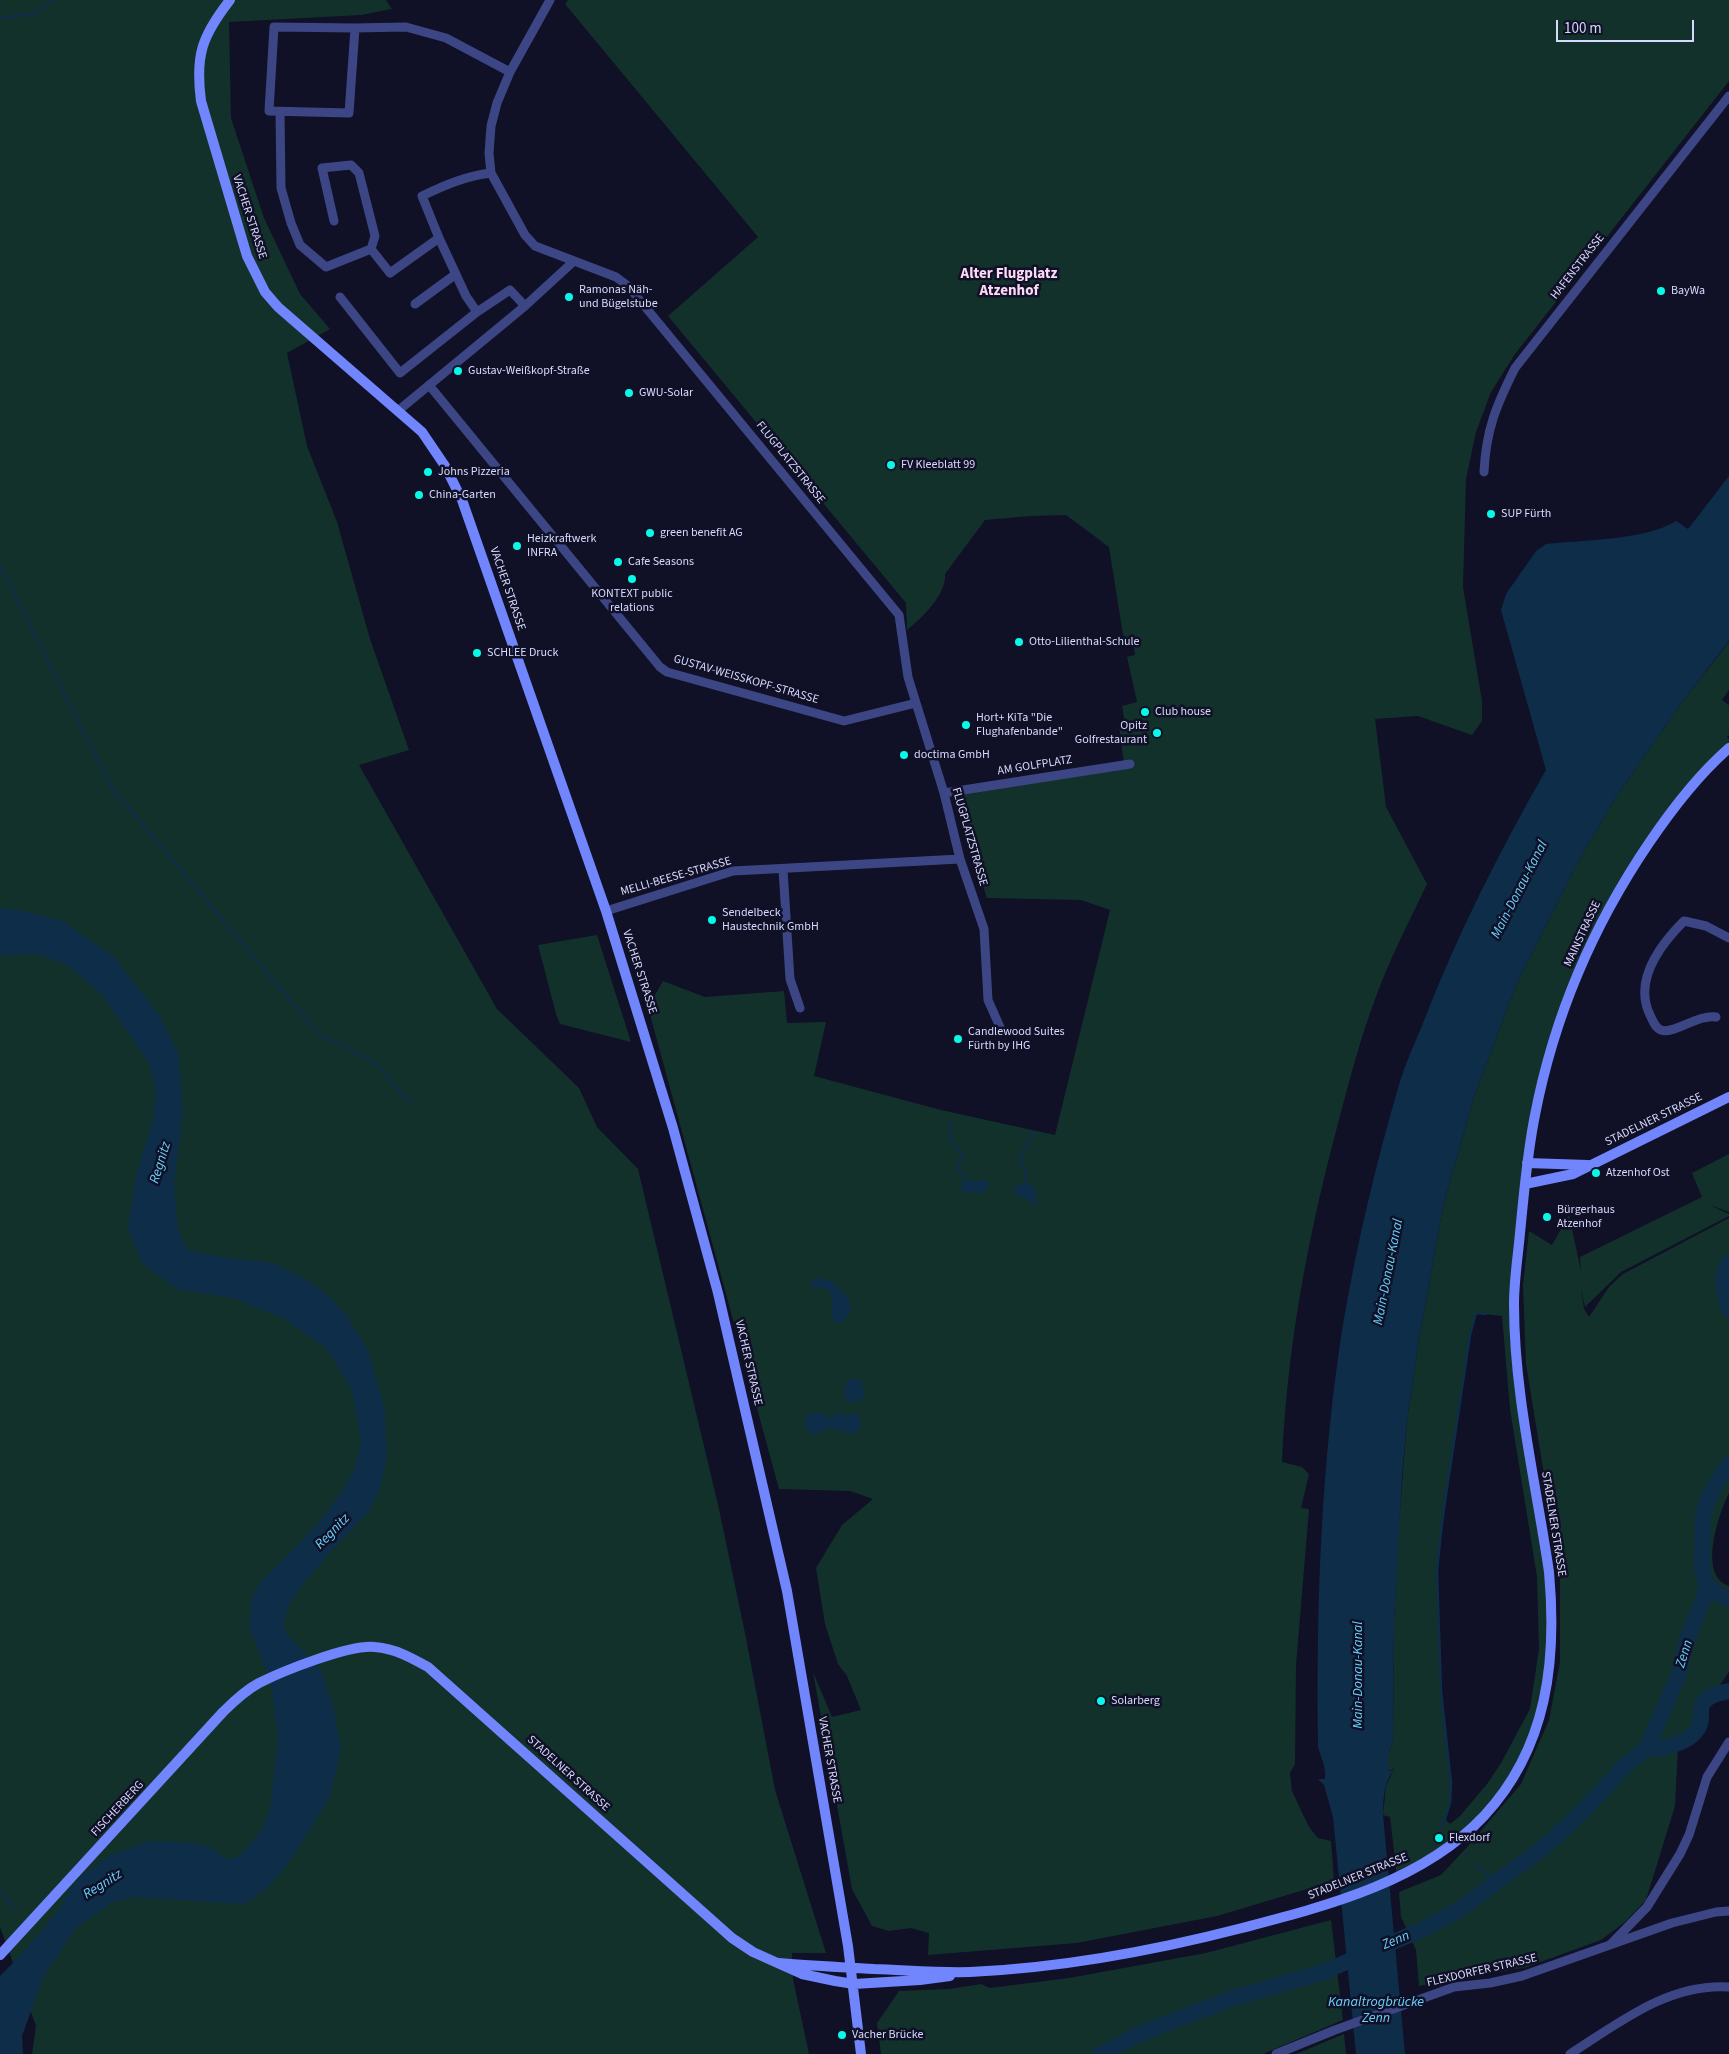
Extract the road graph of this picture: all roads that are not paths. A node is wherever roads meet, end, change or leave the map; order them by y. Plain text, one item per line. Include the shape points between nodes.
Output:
1 (230, 0) edge
2 (550, 0) edge
3 (355, 28) junction
4 (510, 72) junction
5 (1729, 96) edge
6 (280, 112) junction
7 (491, 173) junction
8 (334, 221) dead end
9 (439, 238) junction
10 (371, 249) junction
11 (574, 261) junction
12 (456, 274) junction
13 (340, 297) dead end
14 (415, 304) dead end
15 (525, 306) junction
16 (477, 312) junction
17 (429, 385) junction
18 (399, 410) junction
19 (1484, 472) dead end
20 (916, 703) junction
21 (1729, 748) edge
22 (1130, 764) dead end
23 (944, 793) junction
24 (960, 859) junction
25 (783, 870) junction
26 (606, 911) junction
27 (1729, 938) edge
28 (800, 1008) dead end
29 (1716, 1017) dead end
30 (1000, 1027) dead end
31 (1729, 1098) edge
32 (1527, 1164) junction
33 (1589, 1165) junction
34 (1525, 1184) junction
35 (258, 1683) joint
36 (1729, 1742) edge
37 (1729, 1911) edge
38 (1609, 1945) junction
39 (0, 1955) edge
40 (779, 1963) junction
41 (852, 1968) junction
42 (968, 1972) junction
43 (854, 1984) junction
44 (1729, 1987) edge
45 (861, 2054) edge
46 (1276, 2054) edge
47 (1570, 2054) edge

1 - 18 main road, VACHER STRASSE via 206,36 198,77 201,101 247,256 265,292 278,307
2 - 4 street, FLUGPLATZSTRASSE
3 - 4 street via 406,28 446,38
3 - 6 street via 349,113
3 - 6 street via 274,27 269,111
4 - 7 street, FLUGPLATZSTRASSE via 491,126
5 - 19 street, HAFENSTRASSE via 1515,368 1497,403 1486,444
6 - 10 street via 281,188 300,245 326,267
7 - 9 street via 457,180 422,196
7 - 11 street, FLUGPLATZSTRASSE via 525,235 536,246
8 - 10 street via 322,168 351,165 359,174 375,236
9 - 10 street via 390,273
9 - 12 street
11 - 15 street
11 - 20 street, FLUGPLATZSTRASSE via 628,286 899,615 908,677
12 - 14 street
12 - 16 street
13 - 16 street via 400,373
15 - 16 street via 510,290
15 - 17 street
17 - 18 street
17 - 20 street, GUSTAV-WEISSKOPF-STRASSE via 667,672 844,721
18 - 26 main road, VACHER STRASSE via 433,446 462,500
20 - 23 street, FLUGPLATZSTRASSE
21 - 32 main road, MAINSTRASSE via 1715,760 1664,822 1602,920 1552,1046 1535,1113
22 - 23 street, AM GOLFPLATZ
23 - 24 street, FLUGPLATZSTRASSE
24 - 25 street, MELLI-BEESE-STRASSE
24 - 30 street, FLUGPLATZSTRASSE via 984,929 988,1000
25 - 26 street, MELLI-BEESE-STRASSE via 733,872
25 - 28 street via 790,979
26 - 41 main road, VACHER STRASSE via 673,1128 753,1438 787,1591
27 - 29 street via 1706,926 1684,921 1669,936 1644,982 1647,1010 1655,1026 1662,1031 1707,1016
31 - 33 main road, STADELNER STRASSE
32 - 33 main road, STADELNER STRASSE
32 - 34 main road, STADELNER STRASSE
33 - 34 main road, STADELNER STRASSE via 1573,1174
34 - 42 main road, STADELNER STRASSE via 1514,1303 1516,1357 1551,1597 1551,1653 1540,1719 1522,1761 1505,1789 1484,1815 1437,1855 1396,1877 1318,1908 1190,1941 1085,1960
35 - 39 main road, FISCHERBERG via 224,1712
35 - 40 main road, STADELNER STRASSE via 324,1656 373,1646 399,1651 428,1667 732,1938
36 - 38 street, FLEXDORFER STRASSE via 1707,1778 1680,1854 1647,1907
37 - 38 street, FLEXDORFER STRASSE via 1672,1923
38 - 46 street, FLEXDORFER STRASSE via 1522,1976 1454,1987 1327,2032
40 - 41 main road, STADELNER STRASSE
40 - 43 main road, STADELNER STRASSE via 802,1974
41 - 42 main road, STADELNER STRASSE
41 - 43 main road, VACHER STRASSE
42 - 43 main road, STADELNER STRASSE via 920,1980
43 - 45 main road, VACHER STRASSE
44 - 47 street via 1712,1987 1667,1997 1639,2010

